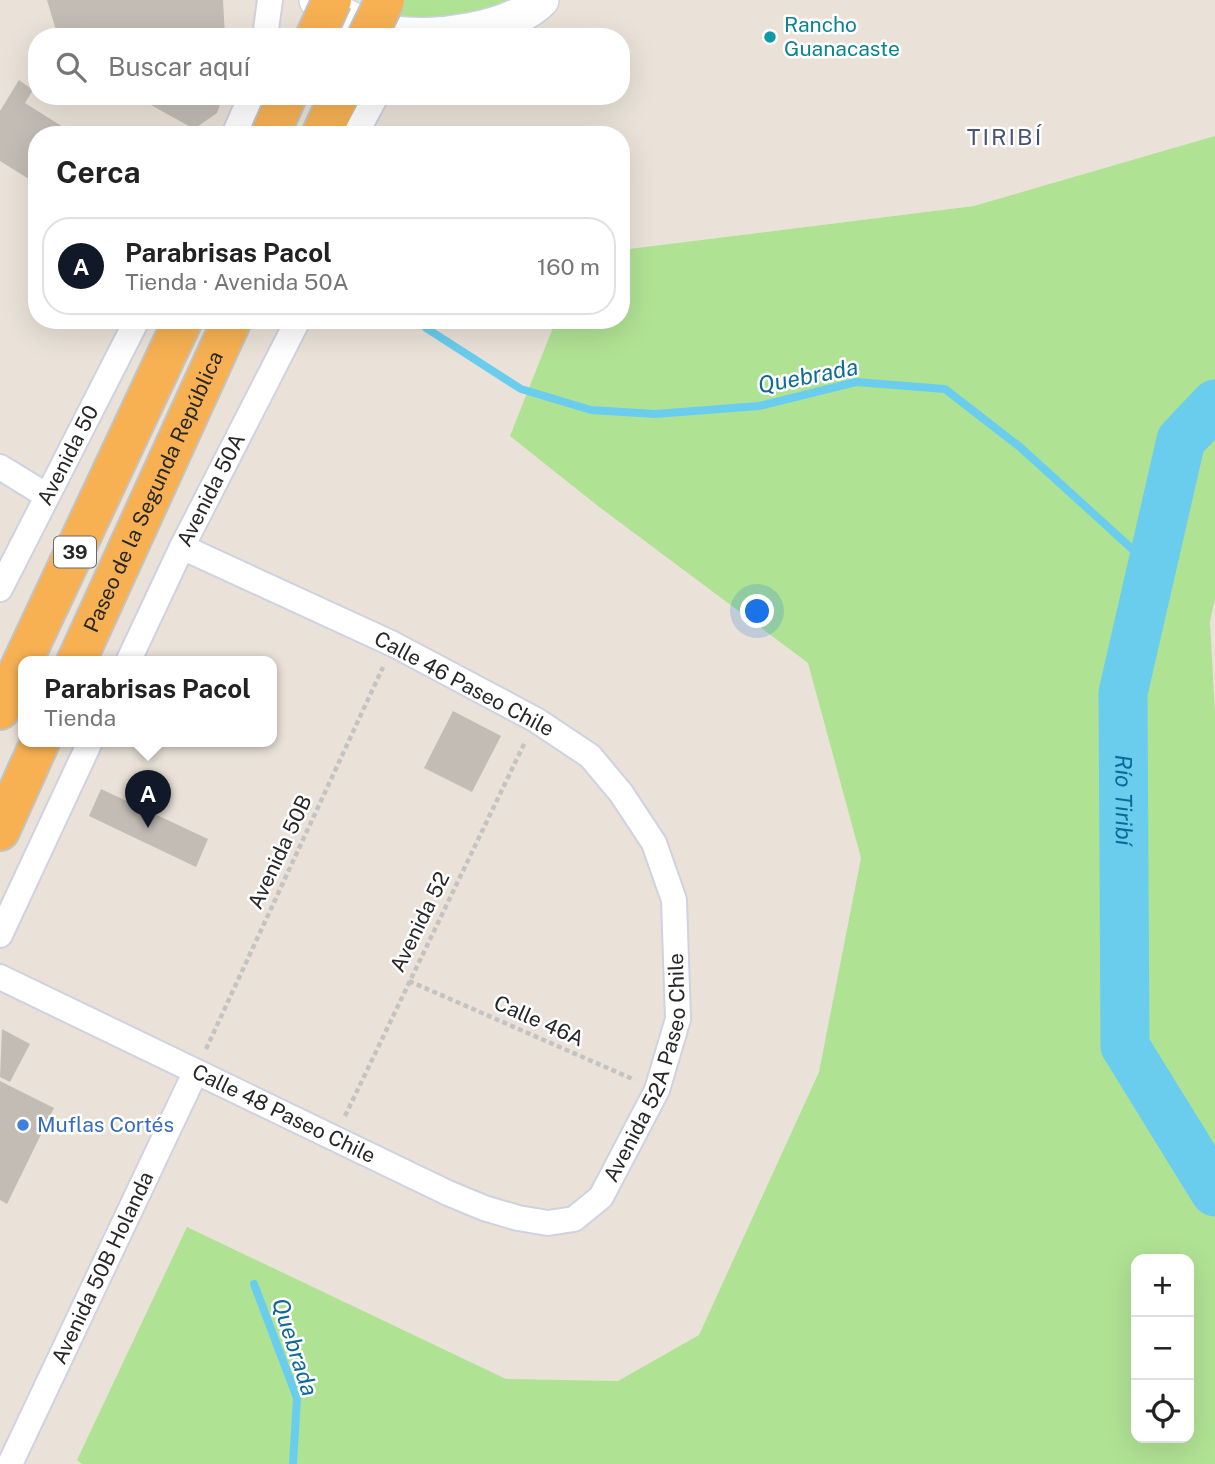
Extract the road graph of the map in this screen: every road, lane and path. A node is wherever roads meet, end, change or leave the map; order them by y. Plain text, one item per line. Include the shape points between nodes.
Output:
1 (270, 0) edge
2 (317, 0) edge
3 (332, 0) edge
4 (385, 0) edge
5 (541, 0) edge
6 (266, 28) edge
7 (319, 28) edge
8 (371, 28) edge
9 (375, 28) edge
10 (486, 28) edge
11 (247, 105) edge
12 (283, 105) edge
13 (335, 105) edge
14 (371, 105) edge
15 (238, 126) edge
16 (274, 126) edge
17 (324, 126) edge
18 (360, 126) edge
19 (132, 329) edge
20 (179, 329) edge
21 (228, 329) edge
22 (293, 329) edge
23 (0, 467) edge
24 (47, 496) junction
25 (182, 547) junction
26 (0, 589) edge
27 (393, 645) junction
28 (25, 656) edge
29 (79, 656) edge
30 (131, 656) edge
31 (18, 672) edge
32 (0, 710) edge
33 (536, 720) junction
34 (38, 747) edge
35 (88, 747) edge
36 (0, 831) edge
37 (674, 900) joint
38 (0, 934) edge
39 (0, 977) edge
40 (408, 981) junction
41 (195, 1073) junction
42 (657, 1090) junction
43 (334, 1139) junction
44 (574, 1219) joint
45 (9, 1464) edge

1 - 6 street
2 - 9 main road via 345,18
3 - 7 highway, bridge
4 - 8 highway, bridge
5 - 10 main road
11 - 15 street
12 - 16 highway
13 - 17 highway
14 - 18 street
19 - 24 street, Avenida 50
20 - 28 highway, 39
21 - 29 highway, Paseo de la Segunda República / 39
22 - 25 street, Avenida 50A
23 - 24 street
24 - 26 street, Avenida 50
25 - 27 street, Calle 46 Paseo Chile
25 - 30 street, Avenida 50A
27 - 33 street, Calle 46 Paseo Chile
27 - 41 path, Avenida 50B
31 - 32 highway, 39
33 - 37 street, Calle 46 Paseo Chile via 590,755 621,793 654,843
33 - 40 path, Avenida 52
34 - 36 highway
35 - 38 street
37 - 42 street, Avenida 52A Paseo Chile via 678,1019
39 - 41 street, Calle 48 Paseo Chile
40 - 42 path, Calle 46A
40 - 43 path, Avenida 52
41 - 43 street, Calle 48 Paseo Chile
41 - 45 street, Avenida 50B Holanda
42 - 44 street, Avenida 52A Paseo Chile via 601,1197
43 - 44 street, Calle 48 Paseo Chile via 484,1208 548,1223

